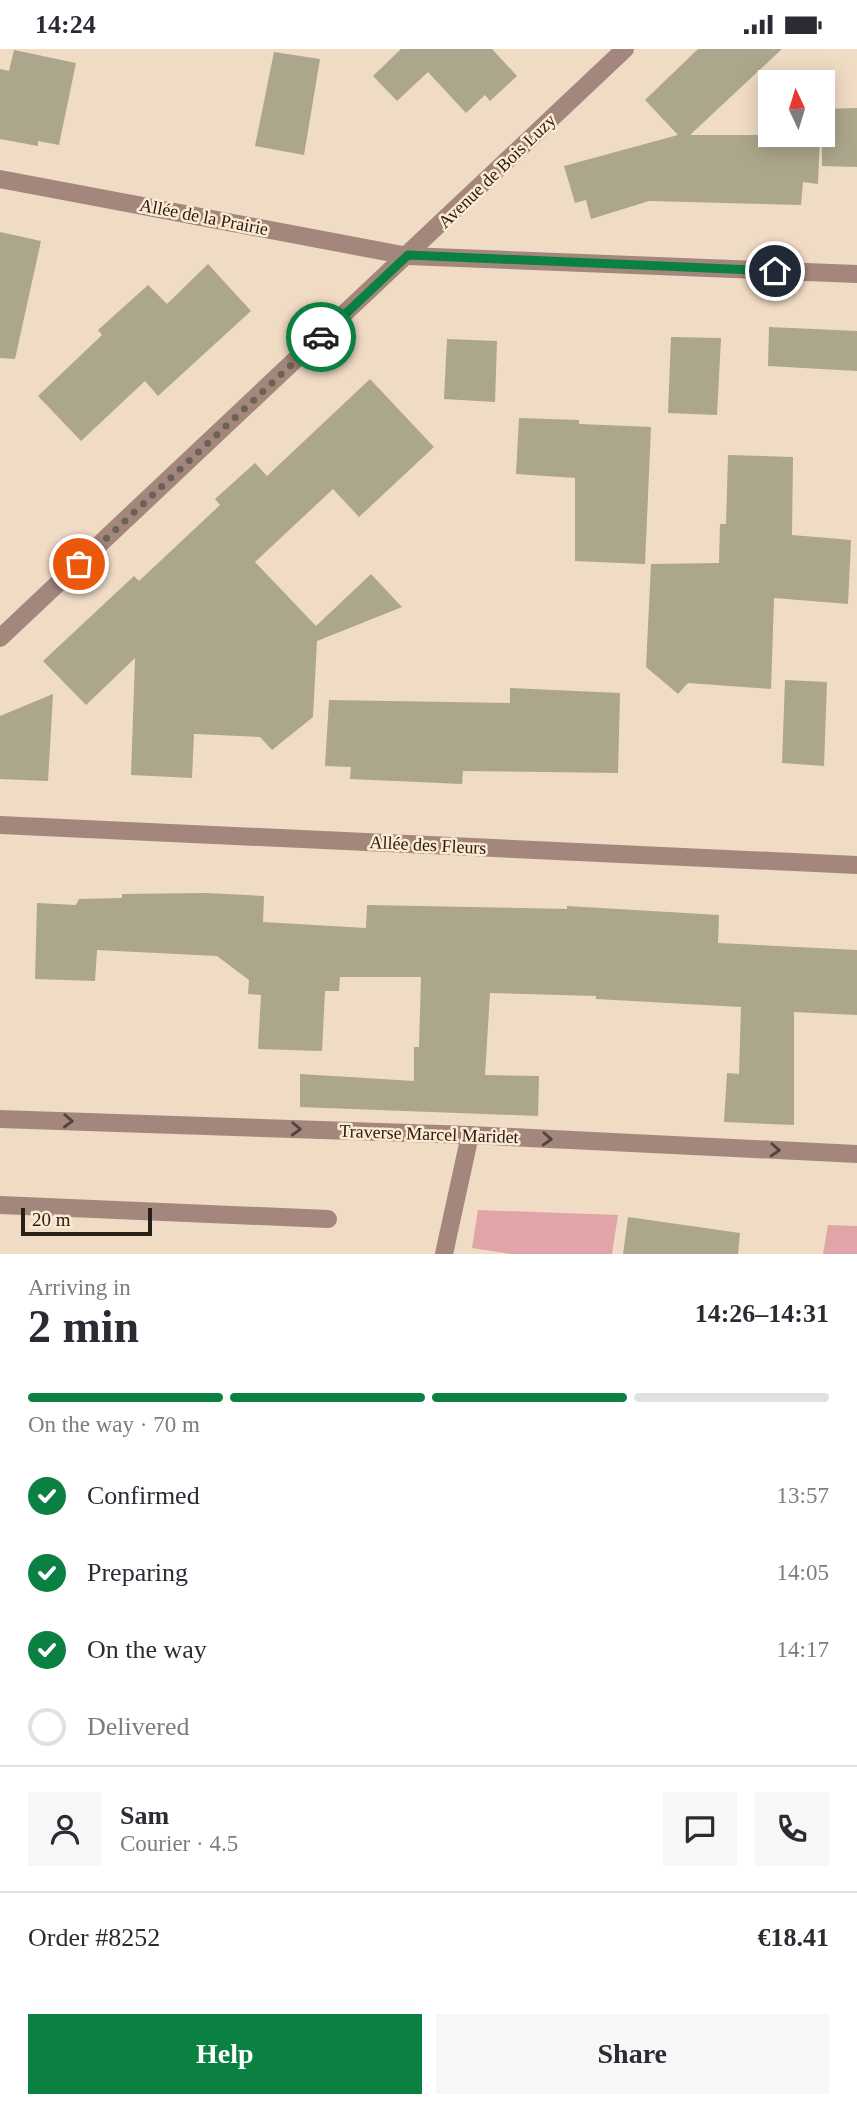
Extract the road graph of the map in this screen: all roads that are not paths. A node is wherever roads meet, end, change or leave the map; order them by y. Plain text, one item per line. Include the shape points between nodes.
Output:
1 (625, 49) edge
2 (0, 179) edge
3 (408, 255) junction
4 (857, 274) edge
5 (0, 638) edge
6 (0, 825) edge
7 (857, 865) edge
8 (0, 1119) edge
9 (470, 1135) junction
10 (857, 1154) edge
11 (0, 1205) edge
12 (328, 1219) dead end
13 (444, 1254) edge

1 - 3 street, Avenue de Bois Luzy
2 - 3 street, Allée de la Prairie
3 - 4 street, Allée de la Prairie
3 - 5 street, Avenue de Bois Luzy
6 - 7 street, Allée des Fleurs
8 -> 9 street, Traverse Marcel Maridet
9 -> 10 street, Traverse Marcel Maridet
9 - 13 street
11 - 12 street

